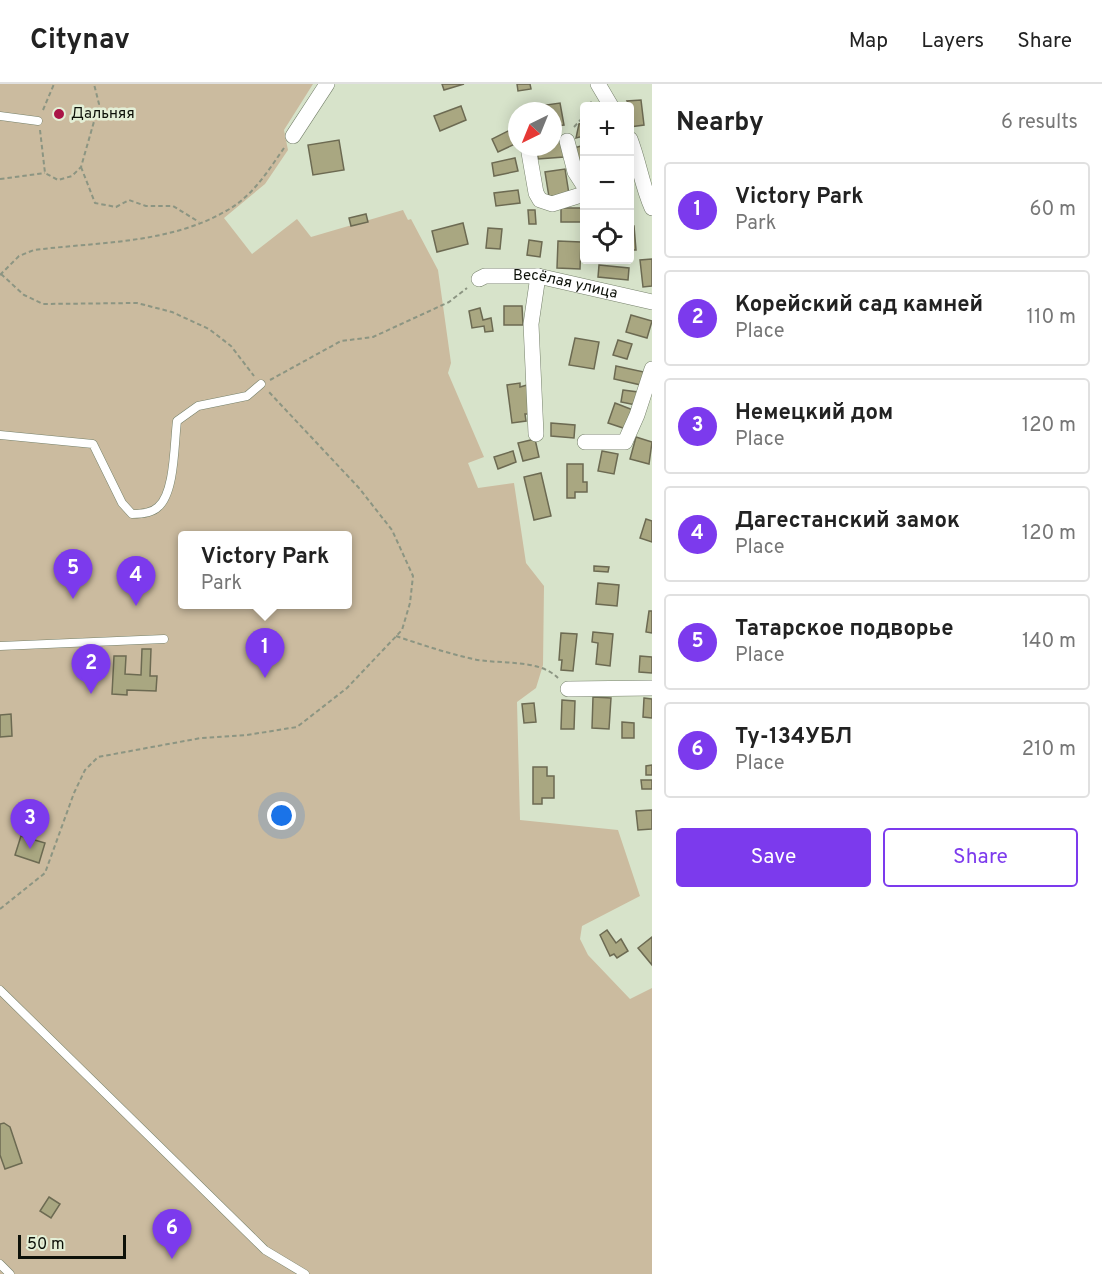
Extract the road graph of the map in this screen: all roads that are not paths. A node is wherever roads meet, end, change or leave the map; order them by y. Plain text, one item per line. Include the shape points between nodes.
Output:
1 (327, 84) edge
2 (598, 84) edge
3 (609, 102) edge
4 (0, 116) edge
5 (38, 121) road end
6 (293, 136) road end
7 (567, 141) dead end
8 (530, 156) edge
9 (634, 164) edge
10 (580, 179) edge
11 (580, 196) edge
12 (652, 208) edge
13 (538, 276) junction
14 (479, 279) road end
15 (652, 302) edge
16 (652, 369) edge
17 (261, 384) road end
18 (536, 434) dead end
19 (0, 435) edge
20 (585, 442) dead end
21 (165, 639) dead end
22 (0, 646) edge
23 (652, 688) edge
24 (568, 689) road end
25 (0, 990) edge
26 (0, 1264) edge
27 (10, 1274) edge
28 (305, 1274) edge

1 - 6 street
2 - 3 street
4 - 5 lane
7 - 10 street
8 - 11 street via 540,200 552,204
9 - 12 street
13 - 14 street, Весёлая улица
13 - 15 street, Весёлая улица
13 - 18 street via 531,324
16 - 20 street via 625,442
17 - 19 lane via 247,396 198,406 177,421 167,498 157,509 143,514 132,514 122,503 93,444
21 - 22 lane
23 - 24 street
25 - 28 lane via 265,1250
26 - 27 lane

